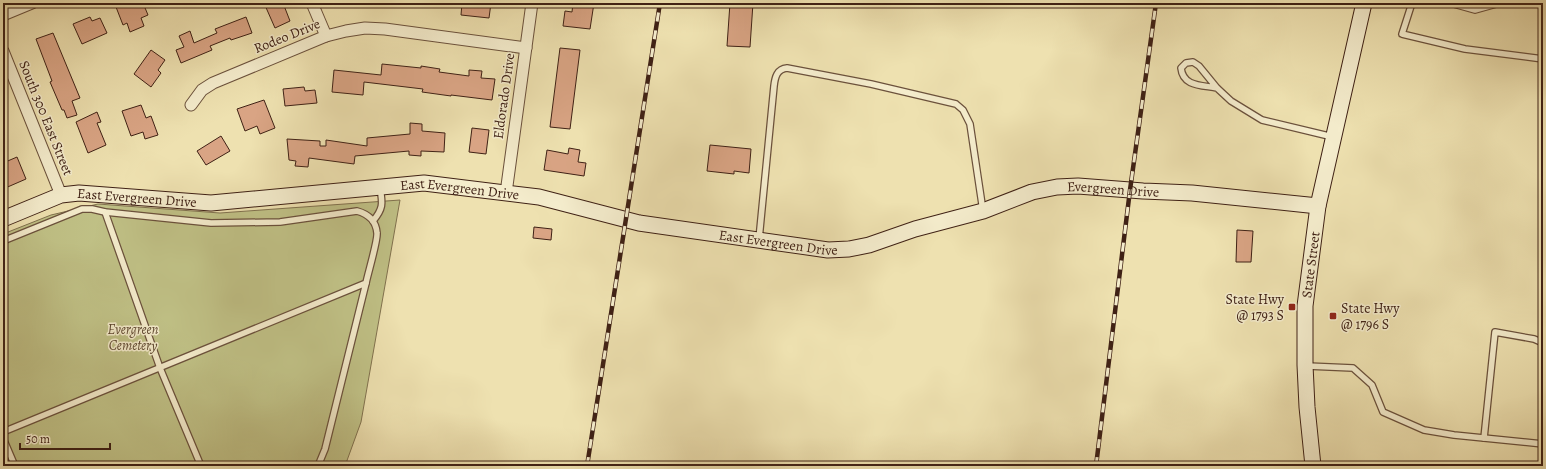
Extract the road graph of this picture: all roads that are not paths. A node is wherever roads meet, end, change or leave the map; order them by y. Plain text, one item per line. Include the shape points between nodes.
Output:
1 (32, 3) edge
2 (312, 3) edge
3 (532, 3) edge
4 (1364, 3) edge
5 (1412, 3) edge
6 (1450, 3) edge
7 (1500, 3) edge
8 (3, 15) edge
9 (326, 36) junction
10 (526, 48) junction
11 (3, 51) edge
12 (1543, 59) edge
13 (1217, 88) junction
14 (191, 105) dead end
15 (1334, 137) junction
16 (380, 187) junction
17 (506, 193) junction
18 (61, 195) junction
19 (1318, 206) junction
20 (983, 211) junction
21 (105, 212) junction
22 (3, 220) edge
23 (373, 221) junction
24 (915, 229) joint
25 (758, 240) junction
26 (3, 241) edge
27 (366, 283) junction
28 (1543, 343) edge
29 (1305, 366) junction
30 (160, 368) junction
31 (3, 432) edge
32 (3, 438) edge
33 (1484, 438) junction
34 (1543, 444) edge
35 (15, 466) edge
36 (201, 466) edge
37 (318, 466) edge
38 (1313, 466) edge

1 - 8 street
2 - 9 street
3 - 10 street, Eldorado Drive
4 - 15 street, State Street
5 - 12 lane via 1402,34 1465,49
6 - 7 lane via 1476,10
9 - 10 street, Rodeo Drive via 365,28
9 - 14 street, Rodeo Drive via 213,83 202,90
10 - 17 street, Eldorado Drive
11 - 18 street, South 300 East Street
13 - 13 lane via 1200,66 1193,62 1186,63 1181,68 1185,80 1190,83
13 - 15 lane via 1231,101 1262,120
15 - 19 street, State Street
16 - 17 street, East Evergreen Drive via 424,183
16 - 18 street, East Evergreen Drive via 211,203 80,193
16 - 23 lane via 381,211
17 - 25 street, East Evergreen Drive via 539,198 639,223
18 - 22 street, East Evergreen Drive
19 - 20 street, Evergreen Drive via 1192,193 1078,186 1032,192
19 - 29 street, State Street via 1305,306
20 - 24 street, Evergreen Drive
20 - 25 lane via 970,124 963,110 956,104 871,84 782,68 775,76
21 - 23 lane via 211,223 280,222 357,211 367,214
21 - 26 lane via 82,210
21 - 30 lane
23 - 27 lane via 378,233
24 - 25 street, East Evergreen Drive via 849,249 828,250
27 - 30 lane
27 - 37 lane via 325,449
28 - 33 lane via 1495,332
29 - 33 lane via 1353,368 1372,385 1383,412 1424,430
29 - 38 street, State Street
30 - 31 lane
30 - 36 lane
32 - 35 lane
33 - 34 lane

